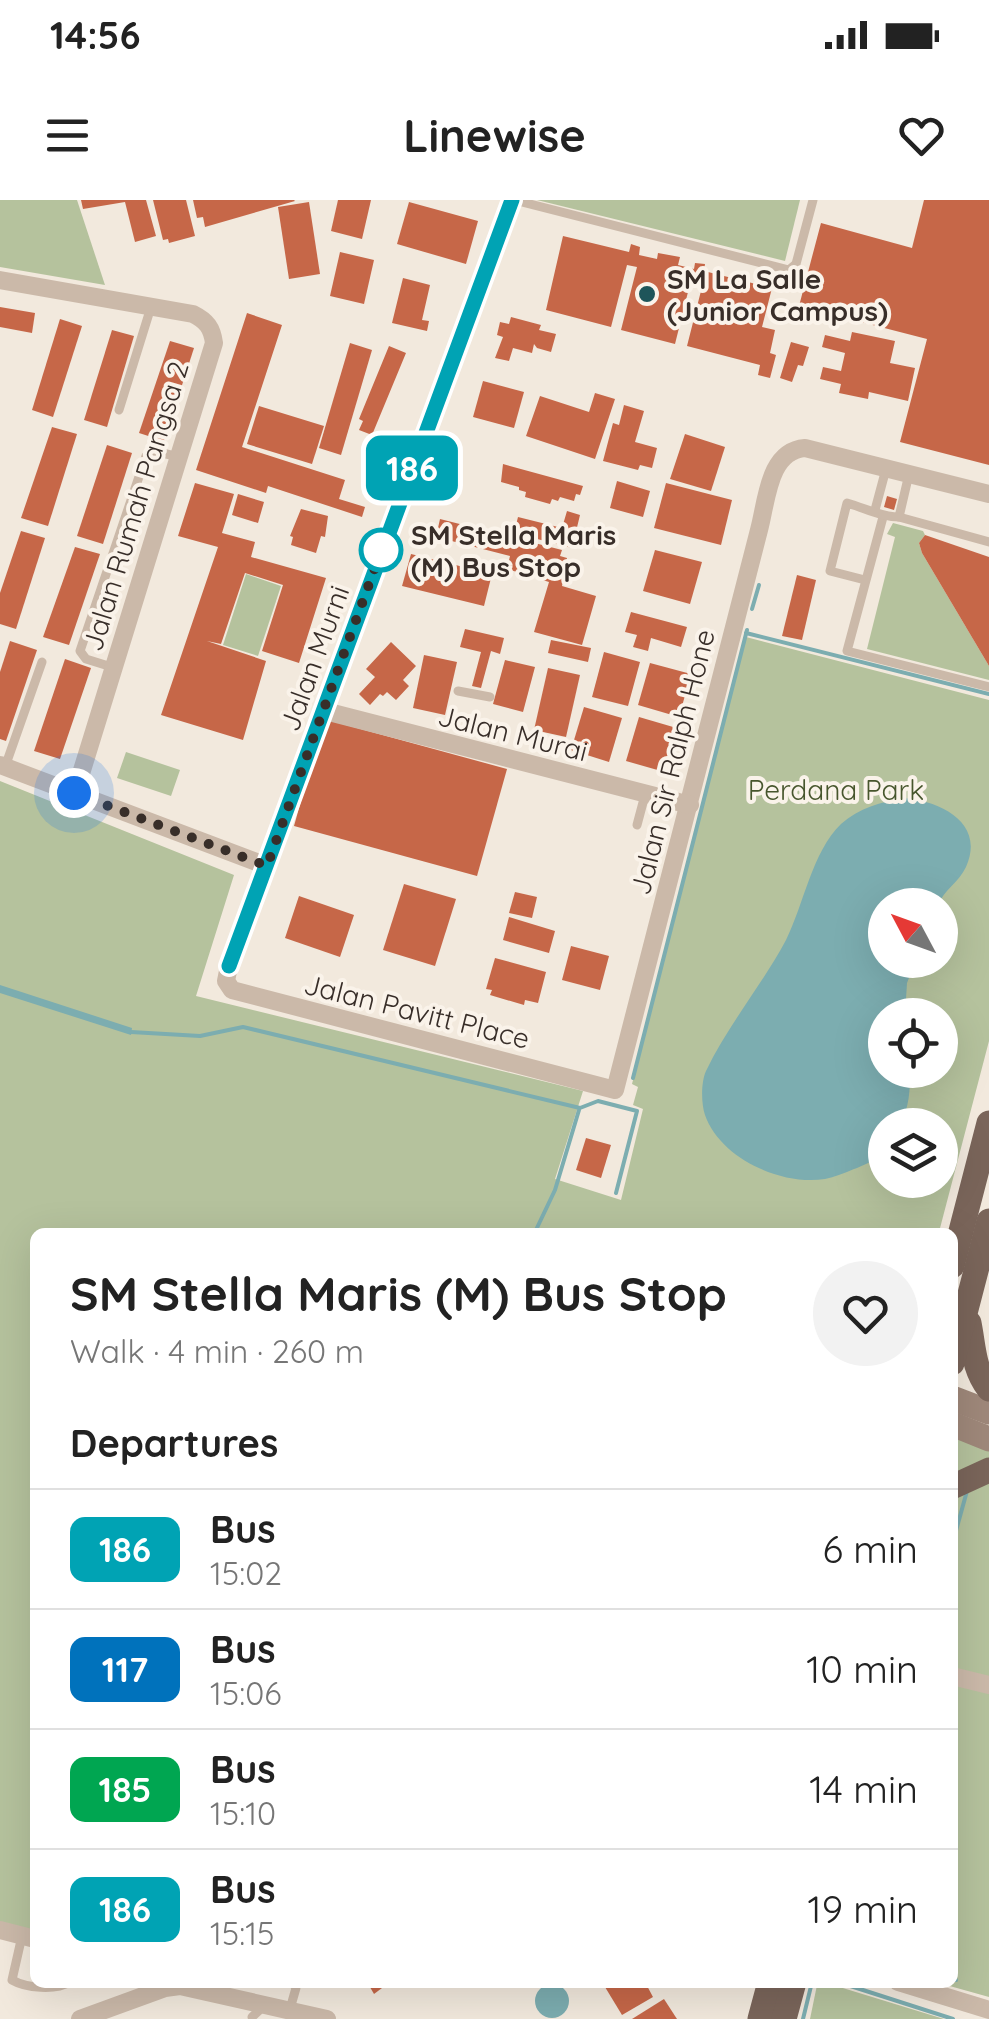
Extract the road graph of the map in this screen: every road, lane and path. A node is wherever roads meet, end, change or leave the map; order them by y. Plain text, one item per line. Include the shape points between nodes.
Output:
1 (513, 200) edge
2 (814, 200) edge
3 (0, 280) edge
4 (150, 307) junction
5 (119, 410) dead end
6 (179, 457) junction
7 (886, 468) junction
8 (909, 474) junction
9 (989, 494) edge
10 (879, 513) junction
11 (899, 517) junction
12 (989, 542) edge
13 (865, 580) junction
14 (42, 662) dead end
15 (115, 668) junction
16 (989, 687) edge
17 (458, 691) dead end
18 (490, 696) dead end
19 (324, 711) junction
20 (3, 766) edge
21 (74, 793) junction
22 (645, 795) junction
23 (690, 805) junction
24 (638, 825) dead end
25 (267, 866) junction
26 (229, 966) joint
27 (615, 1090) joint
28 (989, 1123) edge
29 (989, 1221) edge
30 (958, 1243) edge
31 (967, 1308) junction
32 (958, 1341) edge
33 (989, 1389) edge
34 (958, 1400) edge
35 (989, 1412) edge
36 (958, 1426) edge
37 (989, 1439) edge
38 (989, 1470) edge
39 (958, 1483) edge
40 (958, 1677) edge
41 (989, 1685) edge
42 (0, 1930) edge
43 (28, 1937) edge
44 (30, 1985) edge
45 (163, 1988) edge
46 (201, 1988) edge
47 (295, 1988) edge
48 (768, 1988) edge
49 (792, 1988) edge
50 (918, 1988) edge
51 (268, 2004) junction
52 (290, 2009) junction
53 (989, 2010) edge
54 (252, 2017) edge
55 (88, 2018) edge
56 (327, 2019) edge
57 (760, 2019) edge
58 (784, 2019) edge

1 - 2 lane via 789,270
1 - 19 street, Jalan Murni
3 - 4 street, Jalan Rumah Pangsa 2
4 - 5 lane
4 - 6 street, Jalan Rumah Pangsa 2 via 194,314 213,334
6 - 15 street, Jalan Rumah Pangsa 2
6 - 15 lane via 154,451 146,456 80,651
7 - 8 street
7 - 10 lane
7 - 23 street, Jalan Sir Ralph Hone via 806,448 788,452 776,467
8 - 9 street
8 - 11 lane
10 - 11 lane
10 - 13 lane
10 - 13 lane via 847,503 830,571
11 - 12 lane
13 - 16 lane via 846,651
14 - 20 lane
15 - 21 street, Jalan Rumah Pangsa 2
17 - 18 lane
19 - 22 street, Jalan Murai
19 - 25 street, Jalan Murni
20 - 21 street
21 - 25 street
22 - 23 street, Jalan Murai
22 - 24 lane
23 - 27 street, Jalan Sir Ralph Hone
25 - 26 street, Jalan Murni
26 - 27 street, Jalan Pavitt Place via 226,981 243,994
28 - 30 main road
29 - 31 main road
31 - 32 main road
31 - 33 main road via 973,1359
34 - 35 main road
36 - 37 main road
38 - 39 main road
40 - 41 street
42 - 43 street
43 - 44 lane via 12,1980
45 - 55 street
46 - 51 street
47 - 52 lane
48 - 57 main road
49 - 58 main road
50 - 53 street
51 - 52 street
51 - 54 lane
52 - 56 street

